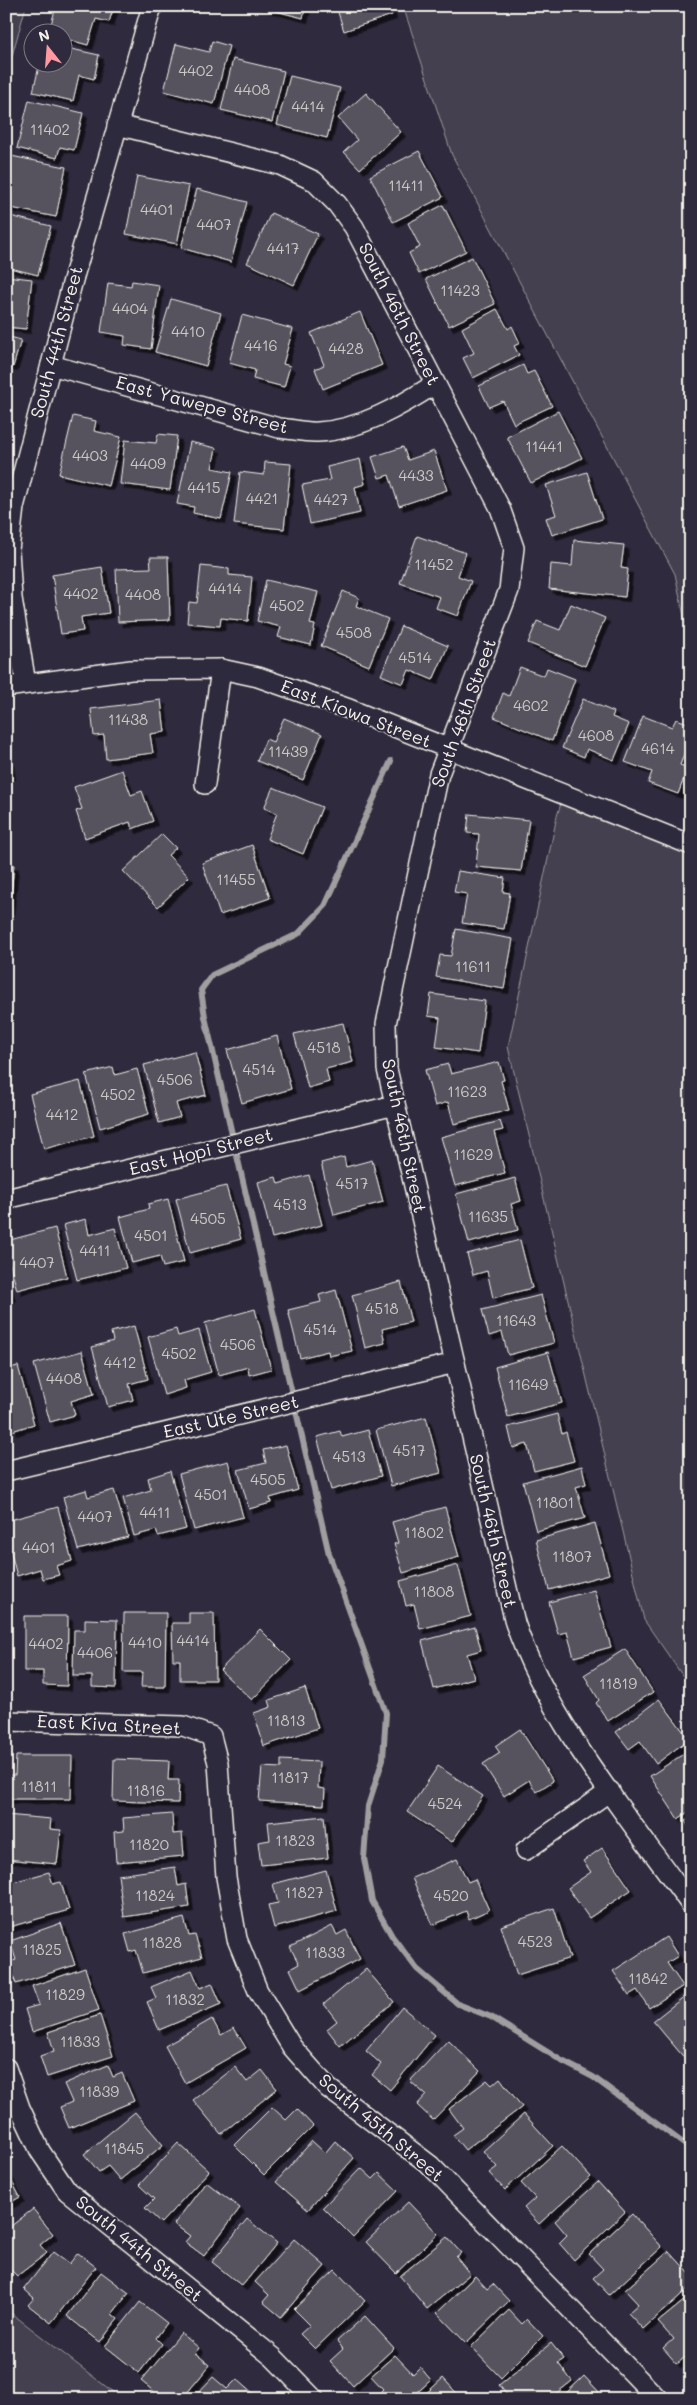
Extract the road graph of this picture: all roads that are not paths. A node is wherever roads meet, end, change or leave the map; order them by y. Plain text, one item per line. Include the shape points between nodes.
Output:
1 (152, 6) edge
2 (117, 125) junction
3 (50, 365) junction
4 (435, 384) junction
5 (221, 669) junction
6 (26, 684) junction
7 (6, 687) edge
8 (448, 749) junction
9 (205, 784) dead end
10 (691, 844) edge
11 (395, 1105) junction
12 (6, 1199) edge
13 (455, 1363) junction
14 (6, 1471) edge
15 (6, 1720) edge
16 (211, 1736) joint
17 (610, 1791) junction
18 (526, 1850) dead end
19 (691, 1905) edge
20 (6, 2068) edge
21 (314, 2399) edge
22 (658, 2399) edge

1 - 2 street, South 44th Street
2 - 3 street, South 44th Street
2 - 4 street, South 46th Street via 280,166 314,180 354,227
3 - 4 street, East Yawepe Street via 279,428 318,432 369,421
3 - 6 street, South 44th Street via 14,506 9,550 12,598
4 - 8 street, South 46th Street via 500,508 514,548 509,590
5 - 6 street, East Kiowa Street via 131,670
5 - 8 street, East Kiowa Street via 258,676
5 - 9 street
6 - 7 street, East Kiowa Street
8 - 10 street, East Kiowa Street
8 - 11 street, South 46th Street via 439,774 386,1024 387,1068
11 - 12 street, East Hopi Street
11 - 13 street, South 46th Street
13 - 14 street, East Ute Street
13 - 17 street, South 46th Street via 515,1623 526,1658 546,1695
15 - 16 street, East Kiva Street via 183,1726
16 - 22 street, South 45th Street via 218,1763 226,1877 238,1939 258,1991 292,2047 328,2088 430,2165
17 - 18 street
17 - 19 street, South 46th Street
20 - 21 street, South 44th Street via 40,2151 66,2191 273,2357

